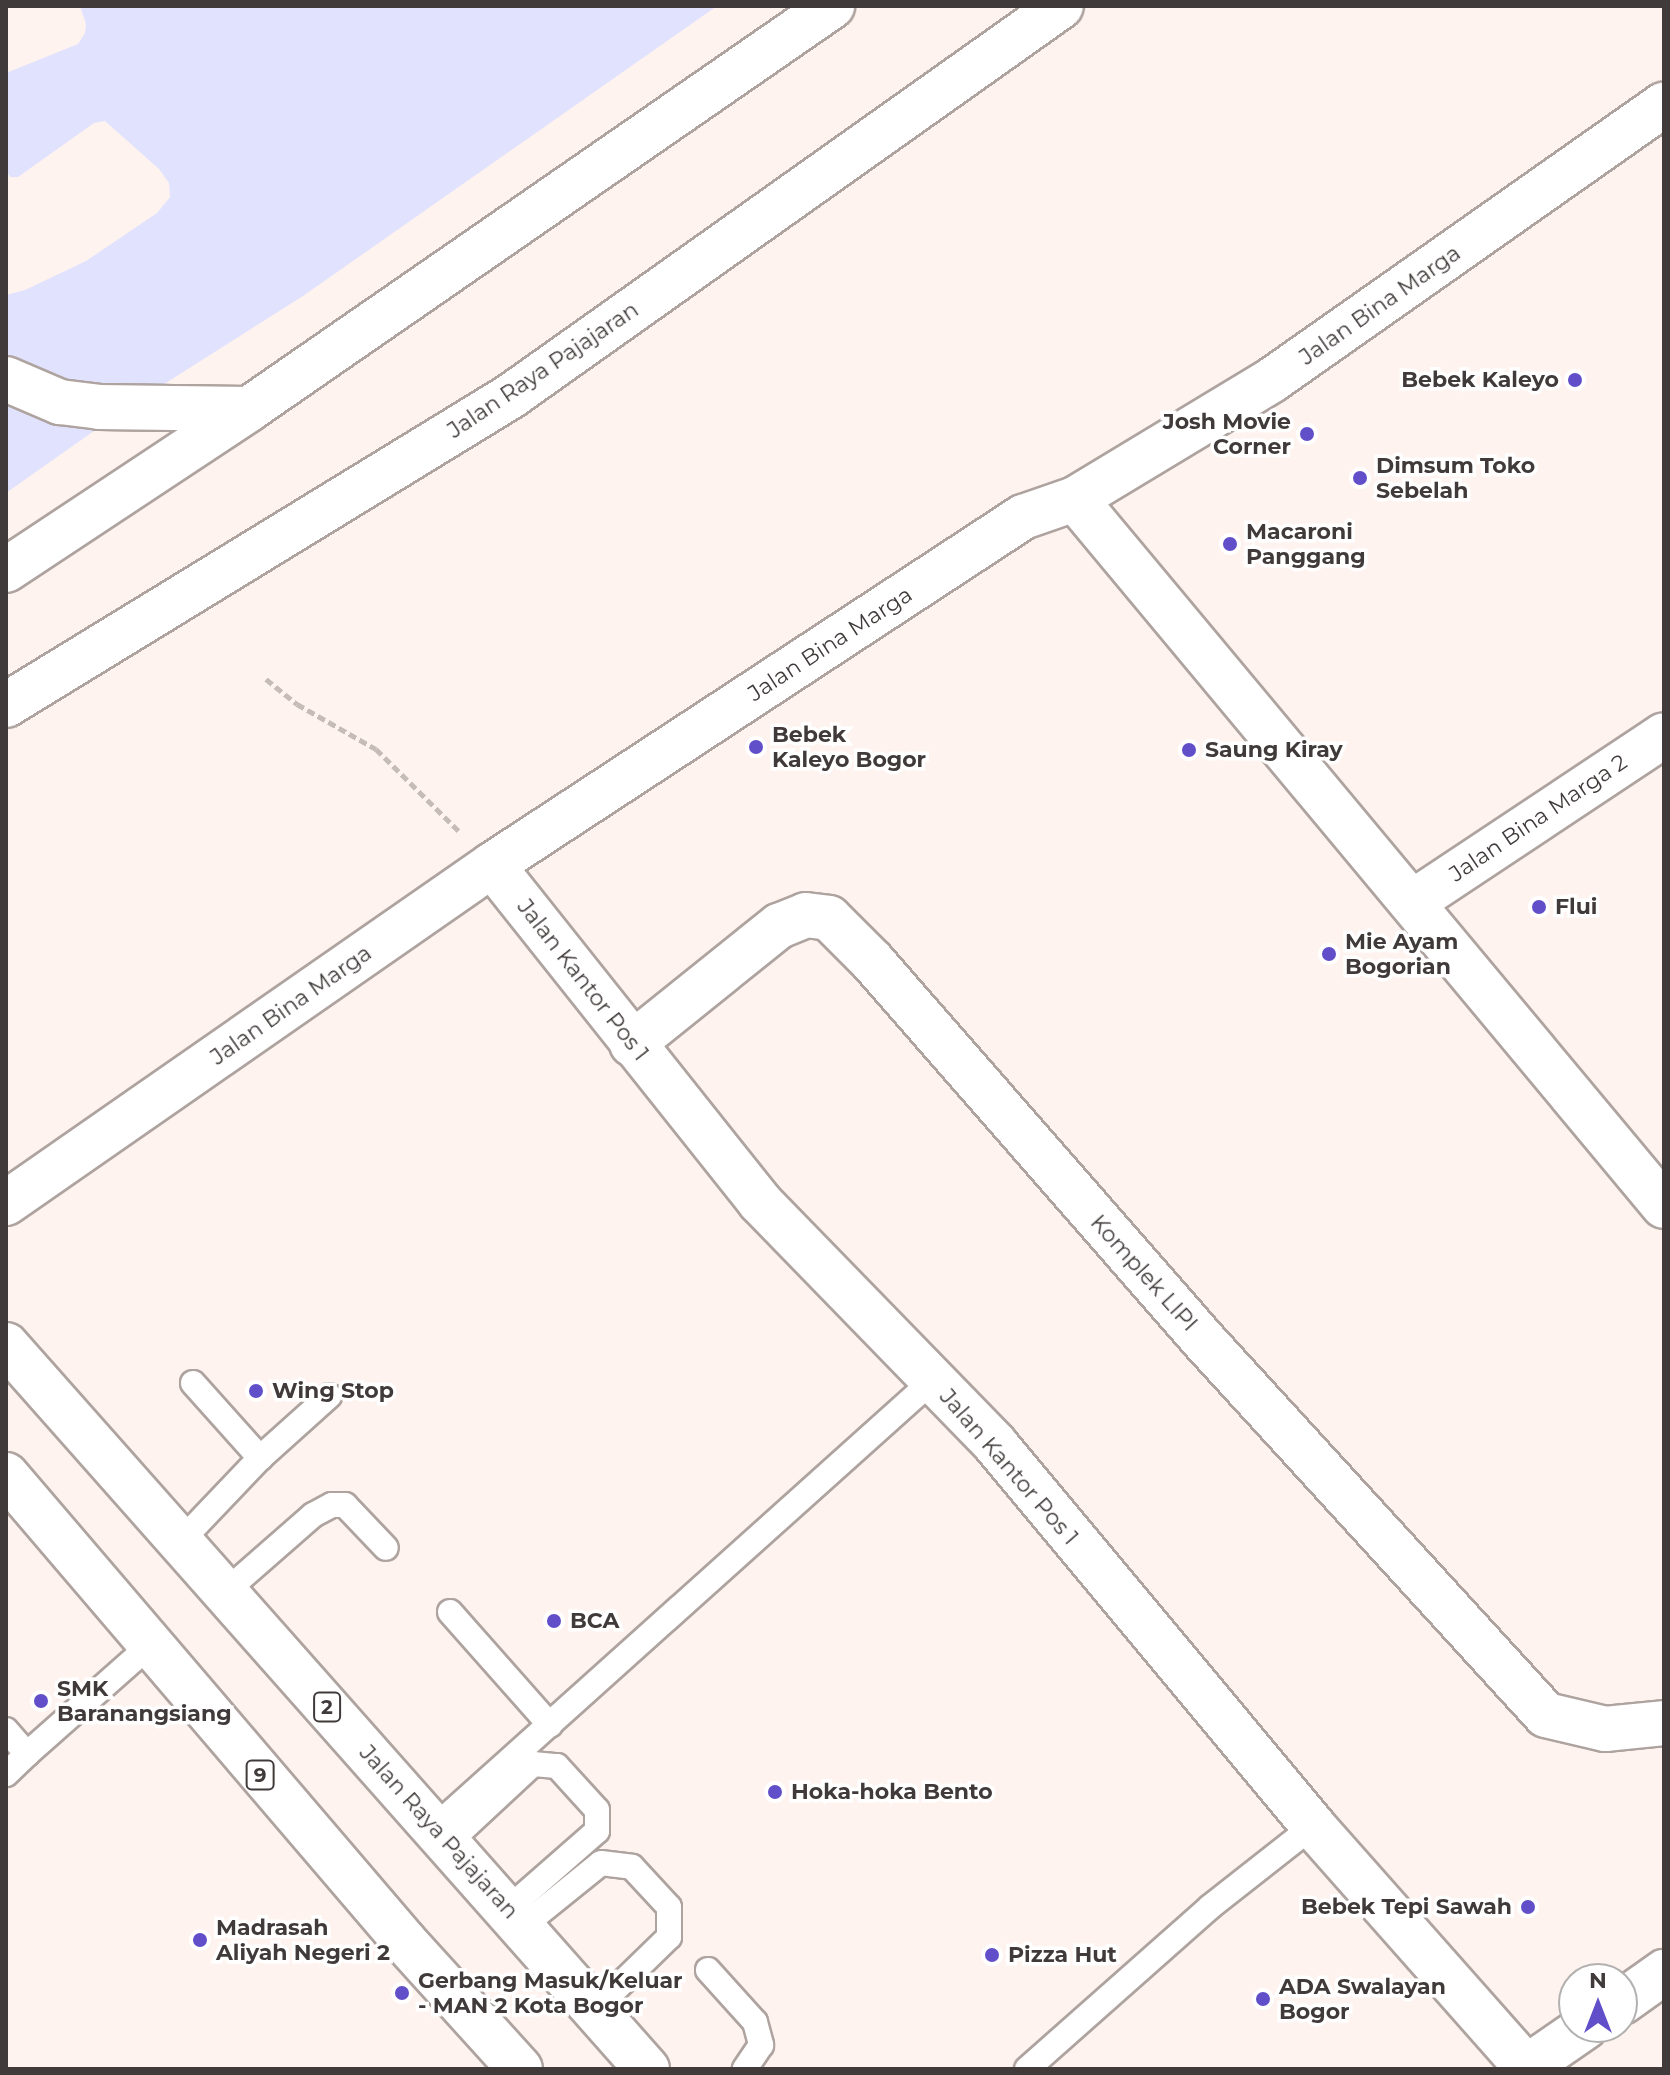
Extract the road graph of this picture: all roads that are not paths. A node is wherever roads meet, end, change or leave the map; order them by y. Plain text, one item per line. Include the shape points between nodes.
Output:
1 (832, 6) edge
2 (1061, 6) edge
3 (1664, 105) edge
4 (6, 379) edge
5 (249, 409) junction
6 (1075, 499) junction
7 (6, 570) edge
8 (96, 652) junction
9 (6, 705) edge
10 (6, 725) edge
11 (1664, 735) edge
12 (492, 865) junction
13 (1413, 902) junction
14 (632, 1044) junction
15 (6, 1203) edge
16 (1664, 1206) edge
17 (6, 1345) edge
18 (933, 1380) junction
19 (193, 1383) dead end
20 (329, 1396) dead end
21 (260, 1458) junction
22 (6, 1475) edge
23 (180, 1542) junction
24 (386, 1548) dead end
25 (225, 1592) junction
26 (450, 1612) dead end
27 (149, 1646) junction
28 (1664, 1723) edge
29 (550, 1725) junction
30 (6, 1730) edge
31 (27, 1754) junction
32 (6, 1774) edge
33 (1313, 1826) junction
34 (442, 1835) junction
35 (515, 1918) junction
36 (708, 1970) dead end
37 (1664, 1972) edge
38 (1638, 1991) edge
39 (595, 2009) junction
40 (1563, 2043) edge
41 (1528, 2068) edge
42 (520, 2069) edge
43 (647, 2069) edge
44 (745, 2069) edge
45 (1027, 2069) edge

1 - 5 main road
2 - 8 main road, Jalan Raya Pajajaran via 511,396
3 - 6 main road, Jalan Bina Marga via 1272,380
4 - 5 main road via 60,402 99,407
5 - 7 main road
6 - 12 main road, Jalan Bina Marga via 1023,517
6 - 13 main road
8 - 9 main road, Jalan Raya Pajajaran
8 - 10 main road
11 - 13 main road, Jalan Bina Marga 2
12 - 14 main road, Jalan Kantor Pos 1
12 - 15 main road, Jalan Bina Marga
13 - 16 main road
14 - 18 main road, Jalan Kantor Pos 1 via 760,1202
14 - 28 main road, Komplek LIPI via 779,926 806,915 829,918 1205,1342 1546,1715 1605,1729
17 - 23 main road, Jalan Raya Pajajaran / 2
18 - 29 lane
18 - 33 main road, Jalan Kantor Pos 1 via 995,1444
19 - 21 lane
20 - 21 lane
21 - 23 lane
22 - 27 main road, 9
23 - 25 main road, Jalan Raya Pajajaran / 2
24 - 25 lane via 345,1505 332,1505 313,1515
25 - 34 main road, Jalan Raya Pajajaran / 2
26 - 29 lane
27 - 31 lane
27 - 42 main road, 9
29 - 34 lane
30 - 31 lane
31 - 32 lane
33 - 41 main road, Jalan Kantor Pos 1
33 - 45 lane via 1176,1936
34 - 35 main road, Jalan Raya Pajajaran / 2
34 - 35 lane via 533,1764 557,1766 597,1810 597,1831
35 - 39 main road, Jalan Raya Pajajaran / 2
35 - 39 lane via 601,1863 632,1867 669,1907 669,1937
36 - 44 lane via 755,2022 761,2045
37 - 38 main road
39 - 43 main road, Jalan Raya Pajajaran / 2
40 - 41 main road

